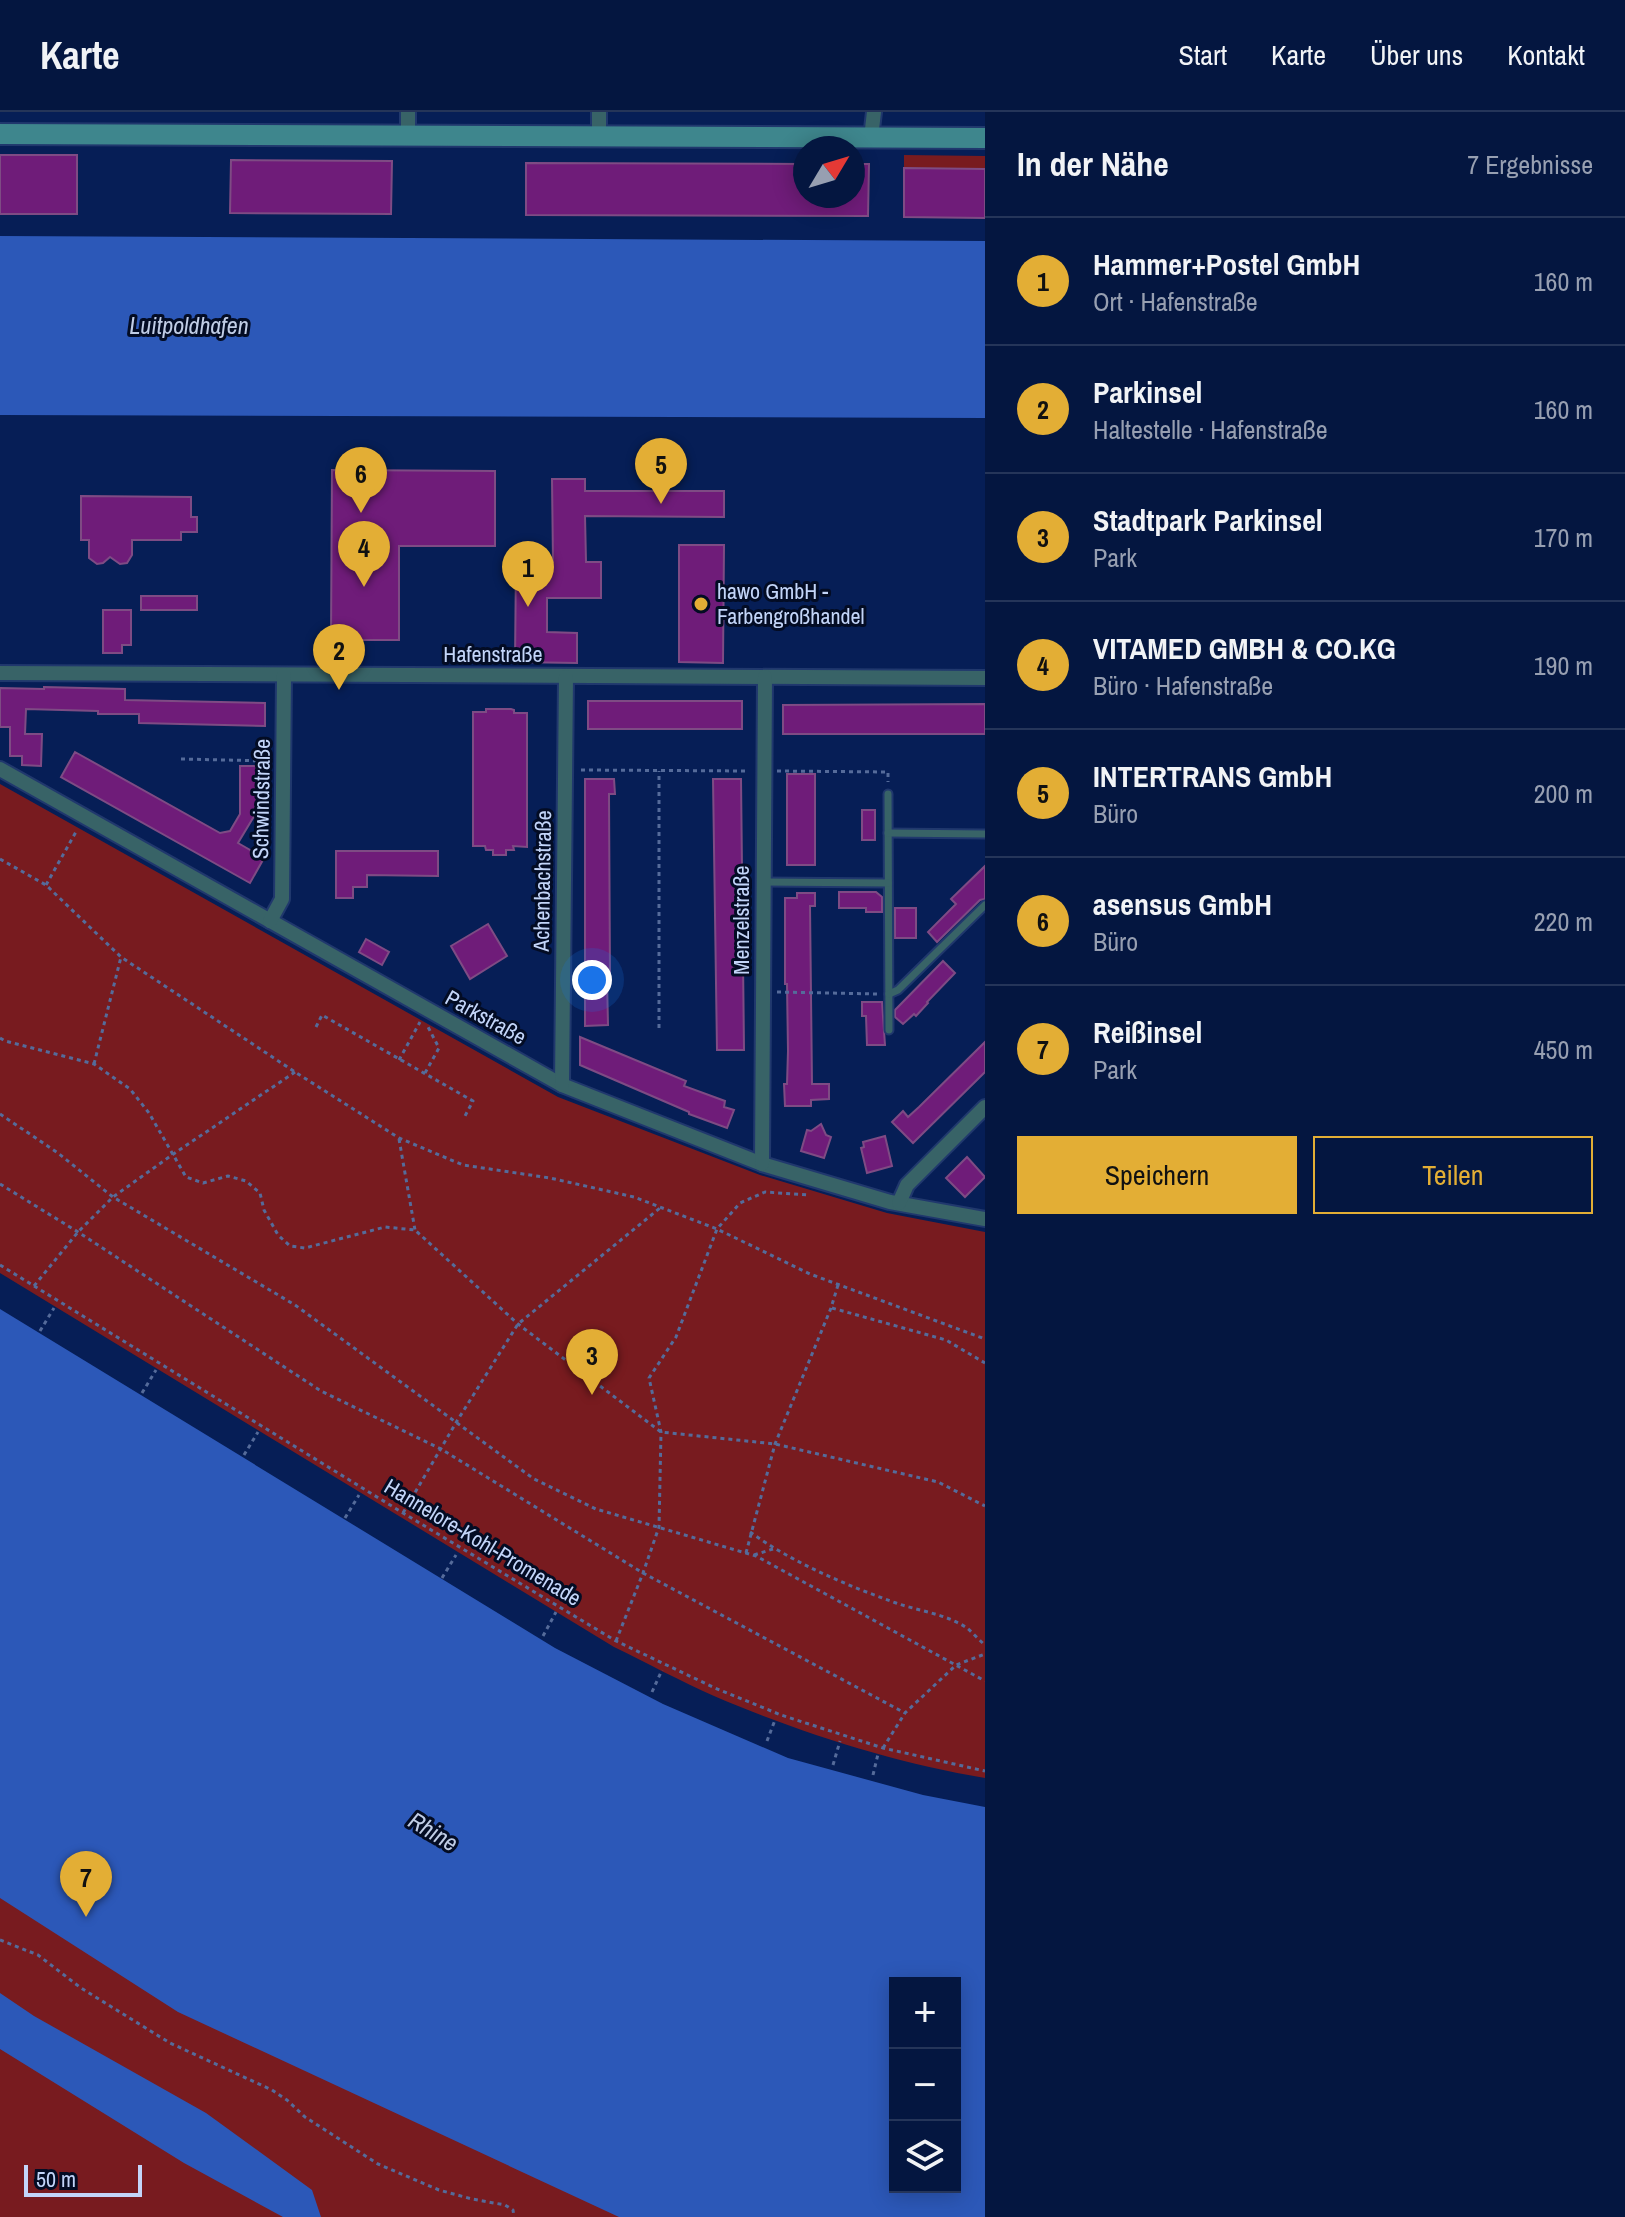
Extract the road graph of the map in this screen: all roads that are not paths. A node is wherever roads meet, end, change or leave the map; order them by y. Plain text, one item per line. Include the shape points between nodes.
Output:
1 (408, 112) edge
2 (599, 112) edge
3 (874, 112) edge
4 (0, 134) edge
5 (408, 134) junction
6 (599, 135) junction
7 (871, 138) junction
8 (985, 138) edge
9 (0, 673) edge
10 (284, 675) junction
11 (566, 677) junction
12 (765, 677) junction
13 (985, 678) edge
14 (0, 769) edge
15 (888, 794) road end
16 (888, 833) junction
17 (985, 834) edge
18 (764, 882) junction
19 (888, 883) junction
20 (985, 905) edge
21 (270, 921) junction
22 (889, 994) junction
23 (889, 1030) dead end
24 (562, 1085) junction
25 (985, 1107) edge
26 (762, 1164) junction
27 (899, 1203) junction
28 (985, 1219) edge

1 - 5 street
2 - 6 street
3 - 7 street
4 - 5 street
5 - 6 street
6 - 7 street
7 - 8 street
9 - 10 street, Hafenstraße
10 - 11 street, Hafenstraße
10 - 21 street, Schwindstraße via 282,899
11 - 12 street, Hafenstraße
11 - 24 street, Achenbachstraße
12 - 13 street, Hafenstraße
12 - 18 street, Menzelstraße
14 - 21 street, Parkstraße
15 - 16 lane
16 - 17 lane
16 - 19 lane
18 - 19 lane
18 - 26 street, Menzelstraße
19 - 22 lane
20 - 22 lane
21 - 24 street, Parkstraße via 424,1016
22 - 23 lane
24 - 26 street, Parkstraße
25 - 27 street via 907,1185
26 - 27 street, Parkstraße
27 - 28 street, Parkstraße

